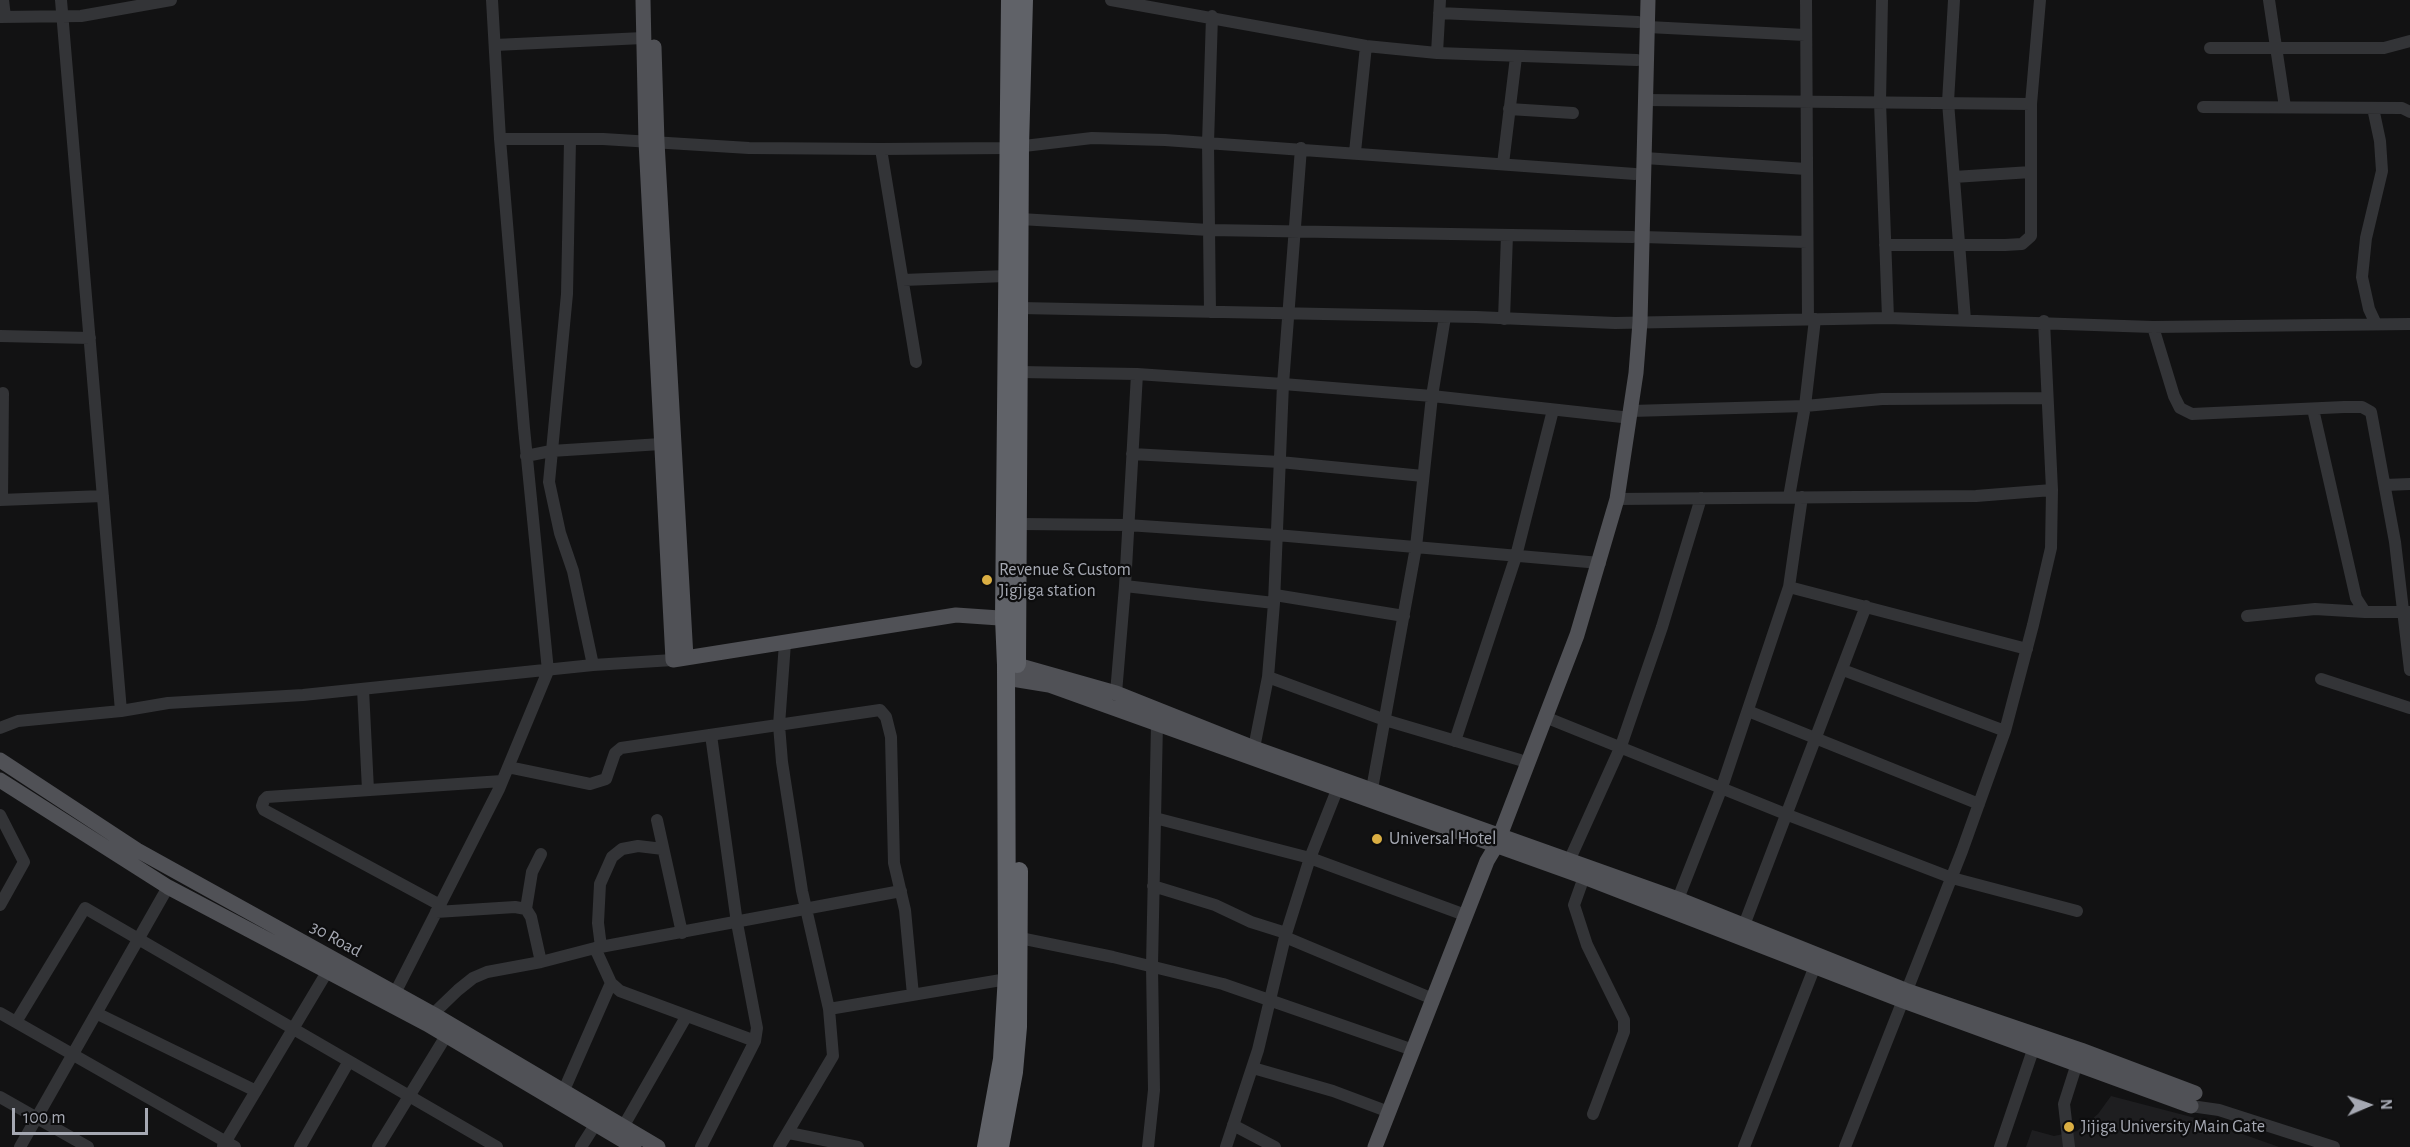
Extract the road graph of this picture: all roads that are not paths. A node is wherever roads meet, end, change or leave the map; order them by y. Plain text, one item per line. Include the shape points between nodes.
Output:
1 (3, 0) edge
2 (61, 0) edge
3 (171, 0) edge
4 (492, 0) edge
5 (643, 0) edge
6 (653, 0) edge
7 (1010, 0) edge
8 (1024, 0) edge
9 (1111, 0) edge
10 (1638, 0) edge
11 (1648, 0) edge
12 (1806, 0) edge
13 (1882, 0) edge
14 (1954, 0) edge
15 (2040, 0) edge
16 (2270, 0) edge
17 (157, 1) edge
18 (1439, 6) edge
19 (63, 16) junction
20 (1212, 16) junction
21 (2, 17) edge
22 (1643, 25) junction
23 (1805, 35) junction
24 (644, 38) junction
25 (2410, 40) edge
26 (495, 45) junction
27 (1366, 46) junction
28 (2211, 48) dead end
29 (2276, 48) junction
30 (1437, 53) junction
31 (1516, 57) junction
32 (1637, 60) junction
33 (1646, 100) junction
34 (1880, 102) junction
35 (1948, 102) junction
36 (1805, 103) junction
37 (2031, 104) junction
38 (2203, 107) dead end
39 (2285, 107) junction
40 (2373, 108) junction
41 (1509, 109) junction
42 (2410, 112) edge
43 (1573, 113) dead end
44 (500, 139) junction
45 (570, 140) junction
46 (651, 142) junction
47 (1208, 143) junction
48 (1013, 148) junction
49 (1300, 148) junction
50 (880, 149) junction
51 (1355, 152) junction
52 (1645, 159) junction
53 (1503, 164) junction
54 (1806, 169) junction
55 (2031, 172) junction
56 (1635, 174) junction
57 (1954, 177) junction
58 (1020, 219) junction
59 (1209, 230) junction
60 (1295, 232) junction
61 (1507, 235) junction
62 (1638, 237) junction
63 (1807, 242) junction
64 (1886, 245) junction
65 (1958, 245) junction
66 (1006, 276) junction
67 (903, 280) junction
68 (1020, 308) junction
69 (1210, 312) junction
70 (1289, 314) junction
71 (1445, 317) junction
72 (1888, 318) junction
73 (1504, 319) junction
74 (1812, 319) junction
75 (1965, 320) junction
76 (2044, 321) junction
77 (1635, 322) junction
78 (2376, 324) junction
79 (2410, 324) edge
80 (2153, 327) junction
81 (0, 336) edge
82 (90, 338) junction
83 (916, 362) dead end
84 (1020, 372) junction
85 (1137, 374) junction
86 (1283, 384) junction
87 (3, 393) dead end
88 (1432, 396) junction
89 (2046, 398) junction
90 (1805, 406) junction
91 (2313, 408) junction
92 (1553, 410) junction
93 (1626, 414) junction
94 (661, 444) junction
95 (551, 451) junction
96 (1132, 454) junction
97 (526, 456) junction
98 (1280, 462) junction
99 (1423, 476) junction
100 (2410, 484) edge
101 (2385, 485) junction
102 (2052, 490) junction
103 (103, 496) junction
104 (1789, 497) junction
105 (1802, 497) junction
106 (1701, 498) junction
107 (1617, 499) junction
108 (1, 500) edge
109 (1020, 524) junction
110 (1127, 525) junction
111 (1276, 535) junction
112 (1416, 548) junction
113 (1516, 556) junction
114 (1596, 562) junction
115 (1125, 586) junction
116 (1789, 587) junction
117 (1274, 599) junction
118 (1866, 606) junction
119 (2365, 612) junction
120 (2406, 613) edge
121 (1404, 616) junction
122 (2247, 616) dead end
123 (1011, 619) junction
124 (785, 643) junction
125 (2027, 649) junction
126 (679, 659) junction
127 (592, 665) junction
128 (1843, 670) junction
129 (2410, 670) edge
130 (548, 671) junction
131 (1012, 672) junction
132 (1268, 677) junction
133 (2321, 679) dead end
134 (363, 689) junction
135 (1116, 693) junction
136 (2410, 708) edge
137 (121, 711) junction
138 (1748, 711) junction
139 (1545, 717) junction
140 (1385, 720) junction
141 (1157, 723) junction
142 (779, 725) junction
143 (0, 728) edge
144 (2005, 731) junction
145 (711, 735) junction
146 (1817, 737) junction
147 (1455, 741) junction
148 (1621, 746) junction
149 (1254, 748) junction
150 (0, 760) edge
151 (1520, 760) junction
152 (508, 767) junction
153 (12, 770) junction
154 (502, 781) junction
155 (1, 784) edge
156 (1722, 787) junction
157 (1372, 789) junction
158 (368, 790) junction
159 (1337, 790) junction
160 (1979, 804) junction
161 (1788, 815) junction
162 (0, 816) edge
163 (1155, 818) junction
164 (657, 820) dead end
165 (1494, 839) junction
166 (663, 849) junction
167 (541, 854) dead end
168 (1311, 858) junction
169 (1569, 861) junction
170 (1584, 877) junction
171 (1952, 878) junction
172 (1153, 886) junction
173 (168, 887) junction
174 (901, 891) junction
175 (1678, 899) junction
176 (0, 905) edge
177 (438, 909) junction
178 (526, 909) junction
179 (807, 910) junction
180 (2077, 911) dead end
181 (1466, 915) junction
182 (737, 923) junction
183 (1741, 931) junction
184 (682, 933) junction
185 (1285, 935) junction
186 (1020, 938) junction
187 (139, 939) junction
188 (598, 947) junction
189 (541, 962) junction
190 (1152, 966) junction
191 (1815, 966) junction
192 (327, 972) junction
193 (1007, 979) junction
194 (610, 982) junction
195 (913, 995) junction
196 (1903, 995) junction
197 (392, 999) junction
198 (1433, 999) junction
199 (1270, 1000) junction
200 (829, 1009) junction
201 (0, 1013) edge
202 (98, 1014) junction
203 (433, 1014) junction
204 (686, 1017) junction
205 (16, 1022) junction
206 (292, 1029) junction
207 (446, 1036) junction
208 (755, 1041) junction
209 (2034, 1047) junction
210 (1413, 1050) junction
211 (73, 1056) junction
212 (2079, 1056) junction
213 (349, 1061) junction
214 (1253, 1068) junction
215 (564, 1090) junction
216 (256, 1091) junction
217 (408, 1096) junction
218 (0, 1097) edge
219 (2193, 1100) joint
220 (1389, 1112) junction
221 (1593, 1114) dead end
222 (37, 1118) junction
223 (595, 1125) junction
224 (1233, 1125) junction
225 (623, 1127) junction
226 (789, 1133) junction
227 (228, 1145) edge
228 (20, 1147) edge
229 (88, 1147) edge
230 (300, 1147) edge
231 (378, 1147) edge
232 (497, 1147) edge
233 (581, 1147) edge
234 (634, 1147) edge
235 (658, 1147) edge
236 (701, 1147) edge
237 (779, 1147) edge
238 (858, 1147) edge
239 (986, 1147) edge
240 (1000, 1147) edge
241 (1148, 1147) edge
242 (1226, 1147) edge
243 (1275, 1147) edge
244 (1375, 1147) edge
245 (1744, 1147) edge
246 (1845, 1147) edge
247 (2000, 1147) edge
248 (2069, 1147) edge
249 (2334, 1147) edge

1 - 21 street
2 - 19 street
3 - 17 street
4 - 26 street
5 - 24 main road
6 - 46 main road
7 - 48 highway
8 - 48 highway
9 - 20 street
10 - 22 main road
11 - 22 main road
12 - 23 street
13 - 34 street
14 - 35 street
15 - 37 street
16 - 29 street
17 - 19 street
18 - 22 street
18 - 30 street
19 - 21 street
19 - 82 street
20 - 27 street
20 - 47 street
22 - 23 street
22 - 32 main road
22 - 33 main road
23 - 36 street
24 - 26 street
24 - 46 main road
25 - 29 street via 2384,48
26 - 44 street
27 - 30 street
27 - 51 street
28 - 29 street
29 - 39 street
30 - 31 street
31 - 32 street
31 - 41 street
32 - 56 main road
33 - 36 street
33 - 52 main road
34 - 35 street
34 - 36 street
34 - 64 street
35 - 37 street
35 - 57 street
36 - 54 street
37 - 55 street
38 - 39 street
39 - 40 street
40 - 42 street via 2402,108
40 - 78 street via 2382,171 2366,238 2362,277
41 - 43 street
41 - 53 street
44 - 45 street
44 - 97 street
45 - 46 street
45 - 95 street via 567,294
46 - 50 street via 749,148
46 - 94 main road
46 - 126 main road
47 - 48 street via 1092,138
47 - 49 street
47 - 59 street
48 - 50 street
48 - 58 highway
48 - 66 highway
49 - 51 street
49 - 60 street
50 - 67 street
51 - 53 street
52 - 54 street
52 - 62 main road
53 - 56 street
54 - 63 street
55 - 57 street
55 - 65 street via 2031,236 2022,244
56 - 62 main road
57 - 65 street
58 - 59 street
58 - 68 highway
59 - 60 street
59 - 69 street
60 - 61 street
60 - 70 street
61 - 62 street
61 - 73 street
62 - 63 street
62 - 77 main road
63 - 74 street
64 - 65 street
64 - 72 street
65 - 75 street
66 - 67 street
66 - 123 highway
67 - 83 street
68 - 69 street
68 - 84 highway
69 - 70 street
70 - 71 street
70 - 86 street
71 - 73 street
71 - 88 street
72 - 74 street
72 - 75 street
73 - 77 street
74 - 77 street
74 - 90 street
75 - 76 street
76 - 80 street
76 - 89 street
77 - 93 main road
78 - 79 street
78 - 80 street
80 - 91 street via 2180,408 2192,414
81 - 82 street
82 - 103 street
84 - 85 street
84 - 109 highway
85 - 86 street
85 - 96 street
86 - 88 street
86 - 98 street
87 - 108 street
88 - 92 street
88 - 99 street
89 - 90 street via 1882,399
89 - 102 street
90 - 93 street
90 - 104 street
91 - 101 street via 2362,407 2371,412
91 - 119 street via 2347,566 2356,598
92 - 93 street
92 - 113 street
93 - 107 main road
93 - 114 main road
94 - 95 street
94 - 126 main road
95 - 97 street
95 - 127 street via 551,492 573,571
96 - 98 street
96 - 110 street
97 - 130 street
98 - 99 street
98 - 111 street
99 - 112 street
100 - 101 street
101 - 120 street
102 - 105 street via 1976,496
102 - 125 street via 2050,548
103 - 108 street
103 - 137 street
104 - 105 street
104 - 106 street
105 - 116 street
106 - 107 street
106 - 148 street
107 - 114 main road
109 - 110 street
109 - 123 highway
110 - 111 street
110 - 115 street
111 - 112 street
111 - 117 street
112 - 113 street
112 - 121 street
113 - 114 street
113 - 147 street
114 - 139 main road
114 - 151 main road
115 - 117 street
115 - 135 street
116 - 118 street
116 - 138 street
117 - 121 street
117 - 132 street
118 - 125 street
118 - 128 street
119 - 120 street
119 - 122 street via 2315,609
120 - 129 street
121 - 140 street
123 - 124 main road via 956,615
123 - 131 highway
124 - 126 main road
124 - 142 street
125 - 144 street
126 - 127 street
127 - 130 street
128 - 144 street
128 - 146 street
130 - 134 street
130 - 152 street
131 - 135 main road
131 - 141 main road
131 - 186 highway
131 - 193 highway
132 - 140 street
132 - 149 street
133 - 136 street
134 - 137 street via 168,703
134 - 158 street
135 - 149 main road
137 - 143 street via 18,721
138 - 146 street
138 - 156 street
139 - 148 street
139 - 165 main road
140 - 147 street
140 - 157 street
141 - 159 main road
141 - 163 street
142 - 145 street
142 - 174 street via 880,710 886,717 891,737 894,864
142 - 179 street
144 - 160 street
145 - 152 street via 621,748 615,753 606,779 590,784
145 - 182 street
146 - 160 street
146 - 161 street
147 - 151 street
148 - 156 street
148 - 169 street
149 - 157 main road
150 - 153 main road, 30 Road
151 - 165 main road
152 - 154 street
153 - 155 street
153 - 197 main road, 30 Road via 137,850
154 - 158 street
154 - 177 street
155 - 173 main road, 30 Road
156 - 161 street
156 - 175 street
157 - 165 main road
158 - 177 street via 267,797 262,806
159 - 165 main road
159 - 168 street
160 - 171 street
161 - 171 street
161 - 183 street
162 - 176 street via 24,862
163 - 168 street
163 - 172 street
164 - 166 street
165 - 169 main road
165 - 170 main road
165 - 181 main road
166 - 184 street
166 - 188 street via 638,846 622,849 612,857 600,884
167 - 178 street via 532,872
168 - 181 street
168 - 185 street
169 - 175 main road
170 - 183 main road
170 - 221 street via 1574,905 1587,945 1624,1020 1624,1032
171 - 180 street
171 - 196 street
172 - 185 street via 1215,905
172 - 190 street
173 - 187 street
173 - 192 main road, 30 Road
174 - 179 street
174 - 195 street
175 - 183 main road
177 - 178 street
177 - 197 street
178 - 189 street
179 - 182 street
179 - 200 street
181 - 198 main road
182 - 184 street
182 - 208 street via 757,1028
183 - 191 main road
183 - 196 main road
184 - 188 street
185 - 198 street
185 - 199 street
186 - 190 street
186 - 240 highway via 1016,1050
187 - 202 street
187 - 205 street via 85,908
187 - 206 street
188 - 189 street
188 - 194 street
189 - 203 street via 473,978
190 - 199 street
190 - 241 street via 1154,1090
191 - 196 main road
191 - 245 street
192 - 197 main road, 30 Road
192 - 206 street
193 - 195 street
193 - 239 highway via 1002,1059
194 - 204 street via 620,991
194 - 215 street
195 - 200 street
196 - 209 main road
196 - 212 main road
196 - 246 street
197 - 203 main road, 30 Road
197 - 207 main road, 30 Road
198 - 210 main road
199 - 210 street
199 - 214 street
200 - 226 street via 833,1056
201 - 205 street
202 - 211 street
202 - 216 street
203 - 215 main road, 30 Road
204 - 208 street
204 - 225 street
205 - 211 street
206 - 213 street
206 - 216 street
207 - 217 street
207 - 223 main road, 30 Road
208 - 236 street
209 - 212 main road
209 - 247 street
210 - 220 main road
211 - 222 street
211 - 227 street
212 - 219 main road
212 - 248 street via 2064,1104
213 - 217 street
213 - 230 street
214 - 220 street
214 - 224 street
215 - 225 main road, 30 Road
216 - 227 street
217 - 231 street
217 - 232 street
218 - 222 street
219 - 249 street
220 - 244 main road
222 - 228 street
222 - 229 street
223 - 233 street
223 - 234 main road, 30 Road
224 - 242 street
224 - 243 street
225 - 235 main road, 30 Road
226 - 237 street
226 - 238 street

